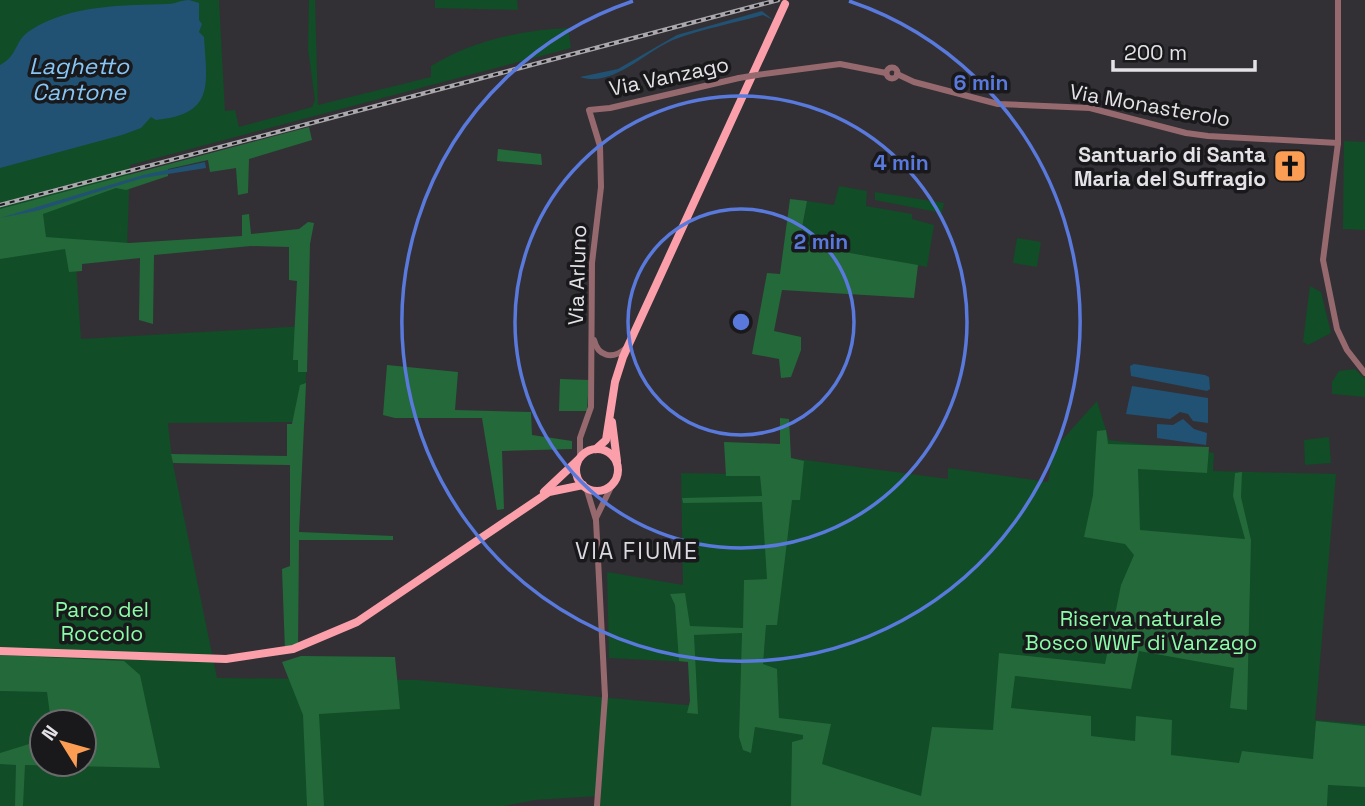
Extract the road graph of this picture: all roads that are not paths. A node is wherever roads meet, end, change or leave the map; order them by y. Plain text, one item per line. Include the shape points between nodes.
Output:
1 (1338, 0) edge
2 (785, 4) dead end
3 (886, 73) joint
4 (589, 110) joint
5 (1338, 144) junction
6 (593, 335) junction
7 (629, 344) junction
8 (1365, 373) edge
9 (610, 408) junction
10 (580, 442) junction
11 (593, 449) junction
12 (580, 458) junction
13 (617, 466) junction
14 (613, 483) junction
15 (584, 486) junction
16 (534, 501) junction
17 (596, 520) junction
18 (0, 651) edge
19 (597, 806) edge

1 - 5 street
2 - 7 main road
3 - 4 street, Via Vanzago, bridge via 841,64 739,78
3 - 5 street, Via Monasterolo via 892,67 897,74 998,104 1090,108 1208,136
4 - 6 street, Via Arluno via 601,166 592,262
5 - 8 street via 1323,261 1337,329
6 - 7 street via 597,350 609,356 621,353
6 - 10 street, Via Arluno via 591,407
7 - 9 main road
9 - 11 main road via 606,440
9 - 13 main road
10 - 11 street
10 - 12 street, Via Arluno
11 - 12 main road
11 - 13 main road via 607,452
12 - 15 main road via 576,470
12 - 16 main road
13 - 14 main road
14 - 15 main road via 597,490
14 - 17 street
15 - 16 main road via 549,492
15 - 17 street
16 - 18 main road via 357,622 293,649 226,659
17 - 19 street via 605,696

